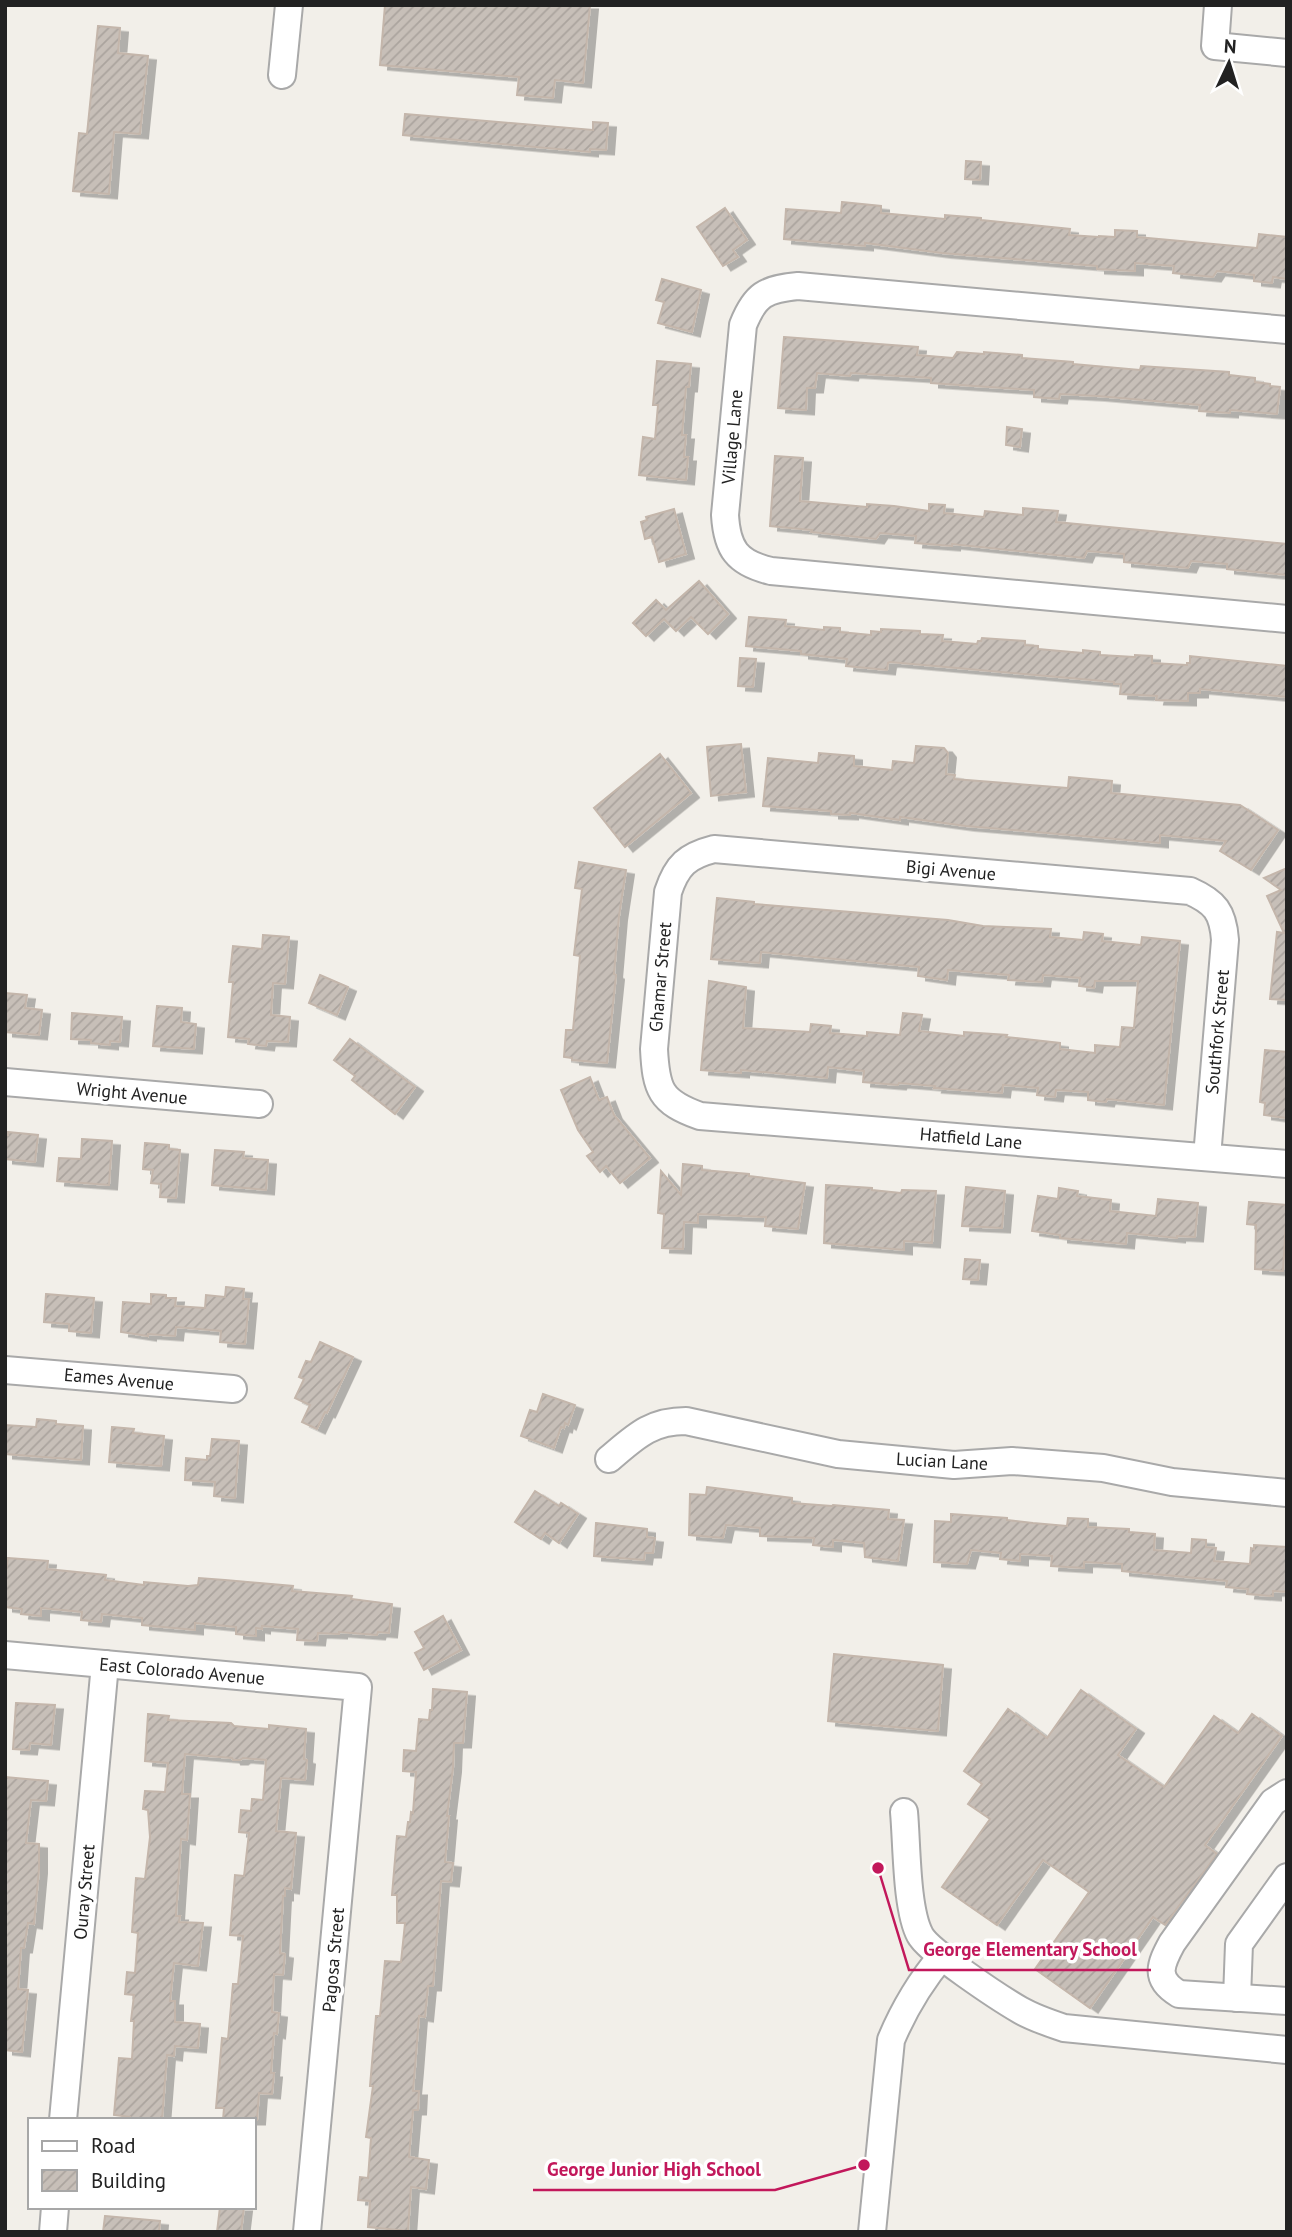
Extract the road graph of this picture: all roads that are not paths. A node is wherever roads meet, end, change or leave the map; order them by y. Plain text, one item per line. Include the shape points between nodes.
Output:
1 (289, 5) edge
2 (1218, 5) edge
3 (1287, 53) edge
4 (282, 75) dead end
5 (1287, 330) edge
6 (1287, 619) edge
7 (684, 862) joint
8 (1216, 908) joint
9 (5, 1082) edge
10 (663, 1095) joint
11 (258, 1104) dead end
12 (1207, 1157) junction
13 (1287, 1164) edge
14 (5, 1370) edge
15 (233, 1389) dead end
16 (609, 1459) dead end
17 (1287, 1493) edge
18 (5, 1655) edge
19 (105, 1664) junction
20 (358, 1688) joint
21 (1287, 1793) edge
22 (904, 1812) dead end
23 (1287, 1877) edge
24 (942, 1956) junction
25 (1237, 1998) junction
26 (1287, 2001) edge
27 (1287, 2050) edge
28 (63, 2118) edge
29 (55, 2209) edge
30 (53, 2232) edge
31 (307, 2232) edge
32 (872, 2232) edge

1 - 4 street
2 - 3 street via 1215,46
5 - 6 street, Village Lane via 797,286 762,293 743,325 725,515 727,537 736,554 752,566 771,571
7 - 8 street, Bigi Avenue via 714,849 1189,891
7 - 10 street, Ghamar Street via 668,892 654,1049 655,1074
8 - 12 street, Southfork Street via 1225,940
9 - 11 street, Wright Avenue
10 - 12 street, Hatfield Lane via 680,1109 700,1116
12 - 13 street, Hatfield Lane
14 - 15 street, Eames Avenue
16 - 17 street, Lucian Lane via 645,1430 686,1421 838,1454 954,1465 1012,1461 1102,1468 1172,1482
18 - 19 street, East Colorado Avenue
19 - 20 street, East Colorado Avenue
19 - 28 street, Ouray Street
20 - 31 street, Pagosa Street
21 - 25 street via 1273,1802 1161,1962 1167,1987 1179,1994
22 - 24 street via 913,1917 921,1938
23 - 25 street via 1239,1944
24 - 27 street via 1018,2009 1064,2028
24 - 32 street via 920,1982 891,2040
25 - 26 street
29 - 30 street

